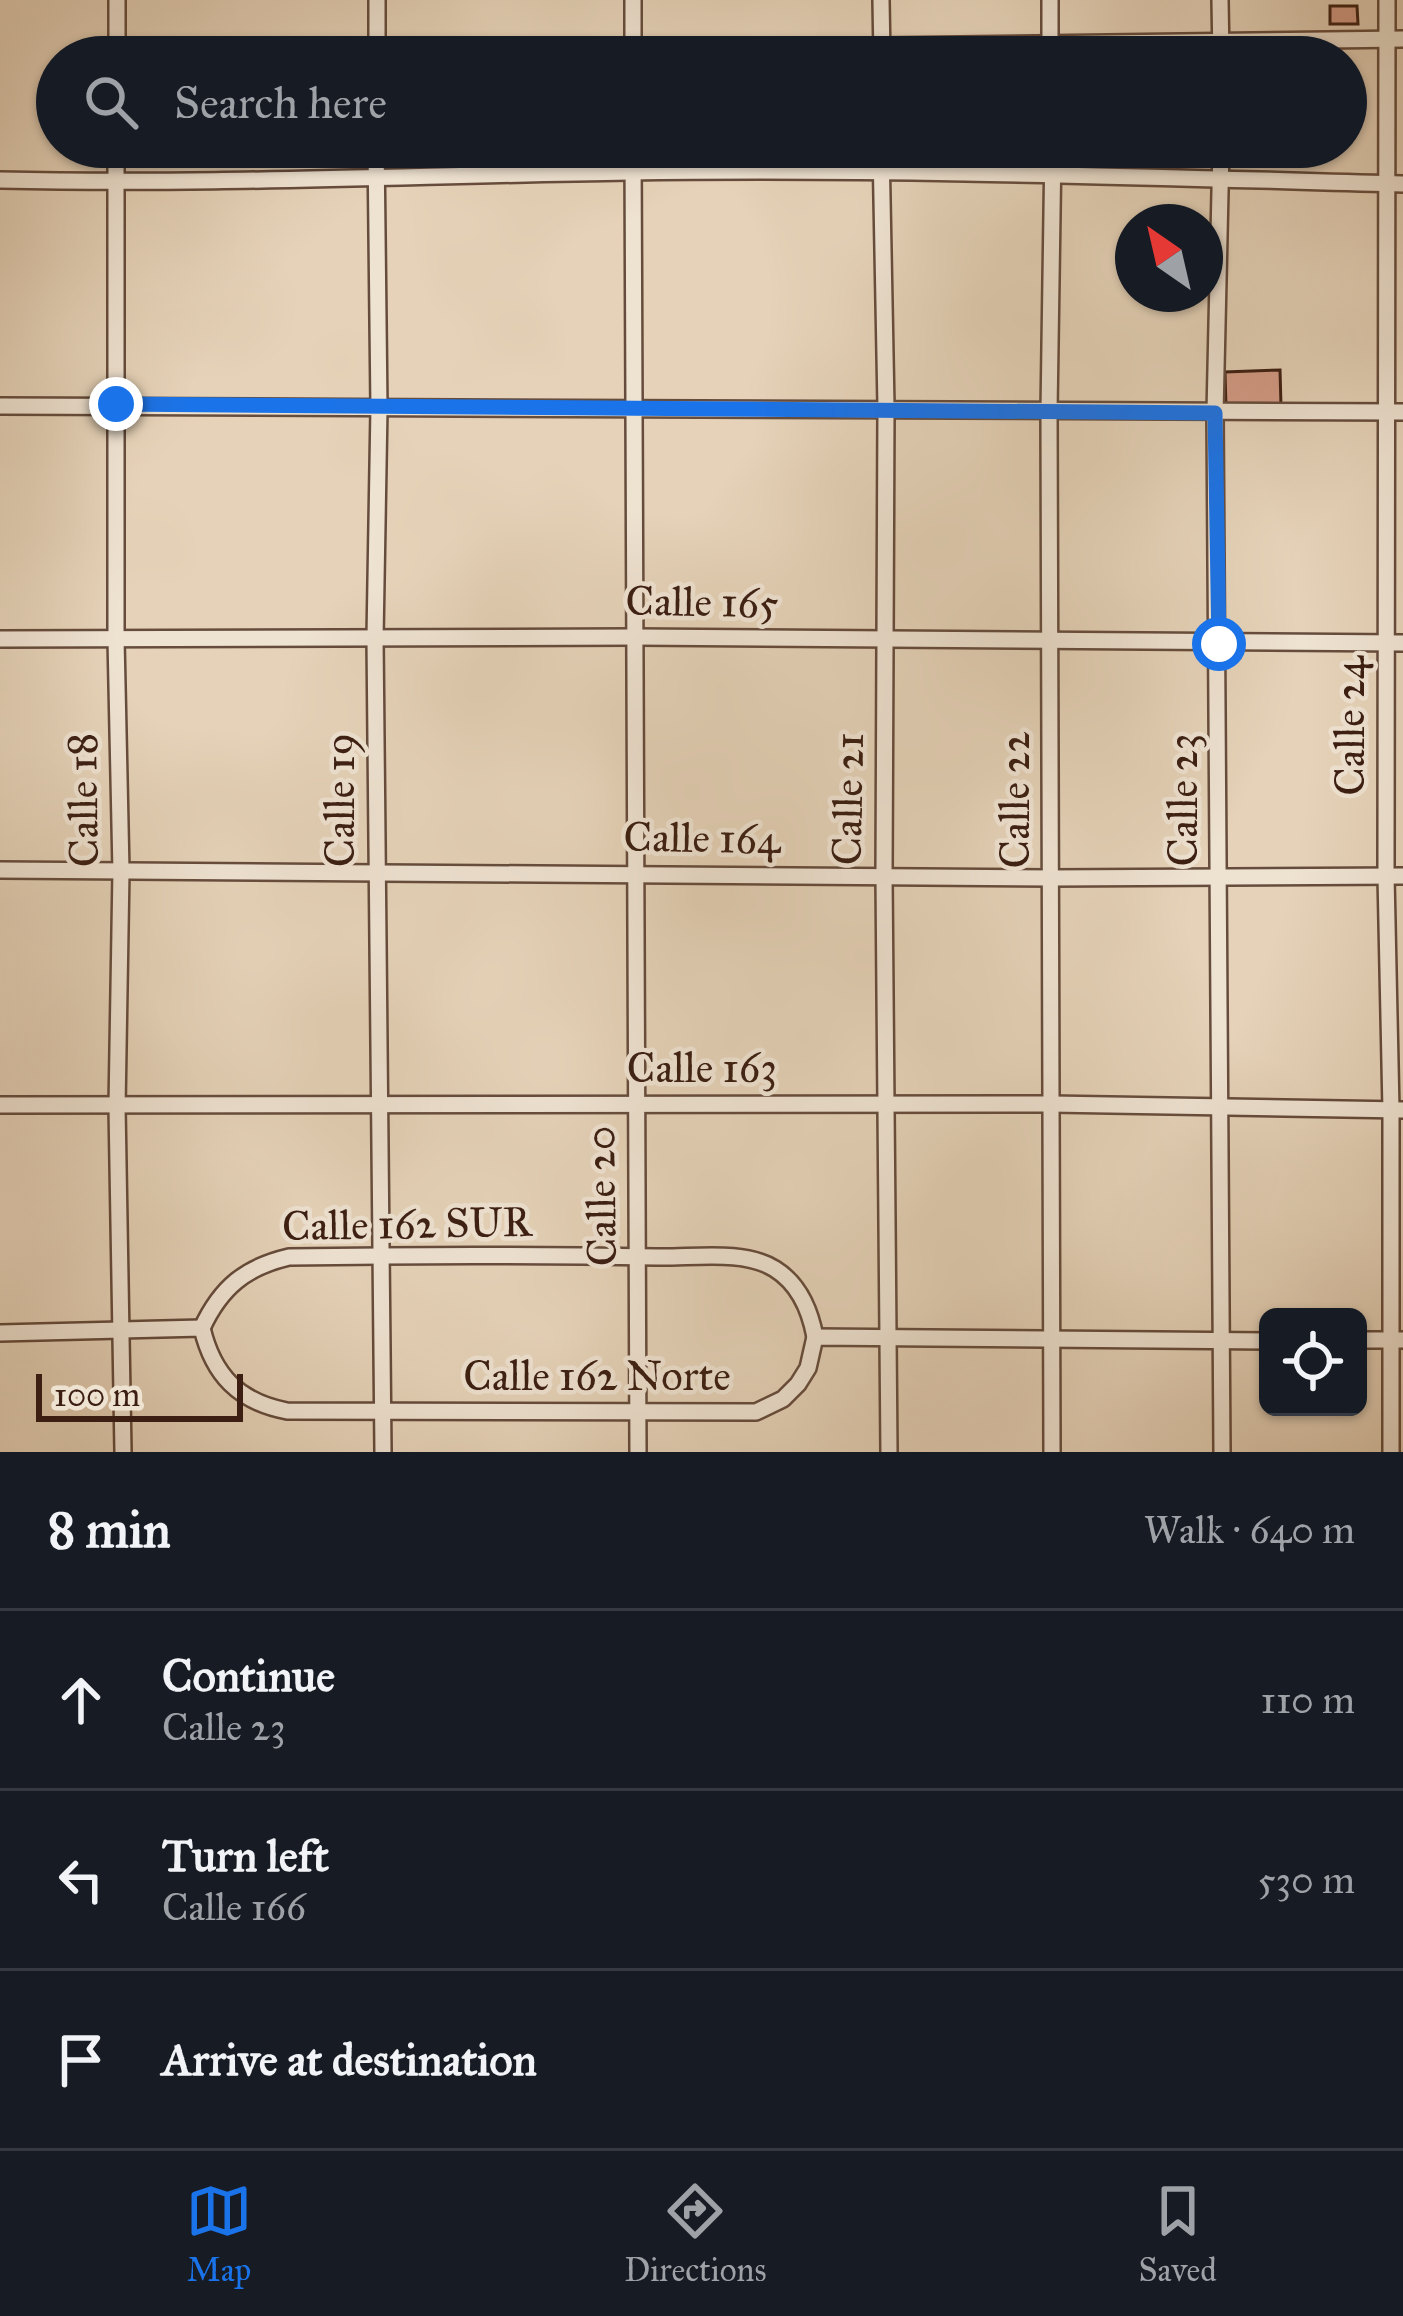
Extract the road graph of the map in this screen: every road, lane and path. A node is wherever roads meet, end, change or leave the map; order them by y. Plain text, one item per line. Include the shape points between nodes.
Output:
1 (117, 0) edge
2 (377, 0) edge
3 (633, 0) edge
4 (881, 0) edge
5 (1050, 0) edge
6 (1220, 0) edge
7 (1387, 0) edge
8 (117, 36) edge
9 (377, 36) edge
10 (633, 36) edge
11 (882, 36) edge
12 (1049, 36) edge
13 (1220, 36) edge
14 (1395, 39) edge
15 (116, 168) edge
16 (376, 168) edge
17 (633, 168) edge
18 (881, 168) edge
19 (1054, 168) edge
20 (1222, 168) edge
21 (633, 172) junction
22 (881, 172) junction
23 (376, 177) junction
24 (1054, 178) junction
25 (1222, 179) junction
26 (0, 180) edge
27 (116, 183) junction
28 (1395, 184) edge
29 (116, 404) junction
30 (0, 406) edge
31 (633, 406) junction
32 (886, 407) junction
33 (379, 408) junction
34 (1049, 411) junction
35 (1395, 412) edge
36 (1215, 413) junction
37 (636, 637) junction
38 (375, 638) junction
39 (0, 639) edge
40 (116, 639) junction
41 (886, 640) junction
42 (1051, 640) junction
43 (1395, 643) edge
44 (1219, 644) junction
45 (0, 870) edge
46 (121, 871) junction
47 (634, 873) junction
48 (377, 875) junction
49 (1394, 876) edge
50 (884, 877) junction
51 (1220, 877) junction
52 (1051, 878) junction
53 (379, 1103) junction
54 (634, 1104) junction
55 (887, 1104) junction
56 (0, 1105) edge
57 (1051, 1105) junction
58 (117, 1107) junction
59 (1221, 1108) junction
60 (1397, 1110) edge
61 (380, 1256) junction
62 (639, 1257) junction
63 (202, 1328) junction
64 (120, 1330) junction
65 (0, 1333) edge
66 (815, 1337) junction
67 (887, 1339) junction
68 (1053, 1339) junction
69 (1259, 1340) edge
70 (1397, 1340) edge
71 (1222, 1341) junction
72 (383, 1411) junction
73 (638, 1414) junction
74 (123, 1452) edge
75 (383, 1452) edge
76 (638, 1452) edge
77 (889, 1452) edge
78 (1052, 1452) edge
79 (1222, 1452) edge
80 (1390, 1452) edge

1 - 8 street
2 - 9 street
3 - 10 street
4 - 11 street
5 - 12 street
6 - 13 street
7 - 14 street, Calle 24
14 - 28 street, Calle 24
15 - 27 street, Calle 18
16 - 23 street, Calle 19
17 - 21 street, Calle 20
18 - 22 street, Calle 21
19 - 24 street, Calle 22
20 - 25 street, Calle 23
21 - 22 street
21 - 23 street
21 - 31 street, Calle 20
22 - 24 street
22 - 32 street, Calle 21
23 - 27 street
23 - 33 street, Calle 19
24 - 25 street
24 - 34 street, Calle 22
25 - 28 street
25 - 36 street, Calle 23
26 - 27 street
27 - 29 street, Calle 18
28 - 35 street, Calle 24
29 - 30 street
29 - 33 street
29 - 40 street, Calle 18
31 - 32 street
31 - 33 street
31 - 37 street, Calle 20
32 - 34 street
32 - 41 street, Calle 21
33 - 38 street, Calle 19
34 - 36 street
34 - 42 street, Calle 22
35 - 36 street
35 - 43 street, Calle 24
36 - 44 street, Calle 23
37 - 38 street, Calle 165
37 - 41 street, Calle 165
37 - 47 street, Calle 20
38 - 40 street, Calle 165
38 - 48 street, Calle 19
39 - 40 street, Calle 165
40 - 46 street, Calle 18
41 - 42 street, Calle 165
41 - 50 street, Calle 21
42 - 44 street, Calle 165
42 - 52 street, Calle 22
43 - 44 street, Calle 165
43 - 49 street, Calle 24
44 - 51 street, Calle 23
45 - 46 street, Calle 164
46 - 48 street, Calle 164
46 - 58 street, Calle 18
47 - 48 street, Calle 164
47 - 50 street, Calle 164
47 - 54 street, Calle 20
48 - 53 street, Calle 19
49 - 51 street, Calle 164
49 - 60 street, Calle 24
50 - 52 street, Calle 164
50 - 55 street, Calle 21
51 - 52 street, Calle 164
51 - 59 street, Calle 23
52 - 57 street, Calle 22
53 - 54 street, Calle 163
53 - 58 street, Calle 163
53 - 61 street, Calle 19
54 - 55 street, Calle 163
54 - 62 street, Calle 20
55 - 57 street, Calle 163
55 - 67 street, Calle 21
56 - 58 street, Calle 163
57 - 59 street, Calle 163
57 - 68 street, Calle 22
58 - 64 street, Calle 18
59 - 60 street, Calle 163
59 - 71 street, Calle 23
60 - 70 street, Calle 24
61 - 62 street, Calle 162 SUR
61 - 63 street, Calle 162 SUR via 262,1263 226,1288
61 - 72 street, Calle 19
62 - 66 street, Calle 162 SUR via 751,1259 774,1268 798,1290
62 - 73 street, Calle 20
63 - 64 street
63 - 72 street, Calle 162 Norte via 222,1376 264,1407
64 - 65 street
64 - 74 street, Calle 18
66 - 67 street
66 - 73 street, Calle 162 Norte via 798,1384 756,1412
67 - 68 street
67 - 77 street, Calle 21
68 - 71 street
68 - 78 street, Calle 22
69 - 71 street
70 - 80 street, Calle 24
71 - 79 street, Calle 23
72 - 73 street, Calle 162 Norte
72 - 75 street, Calle 19
73 - 76 street, Calle 20

